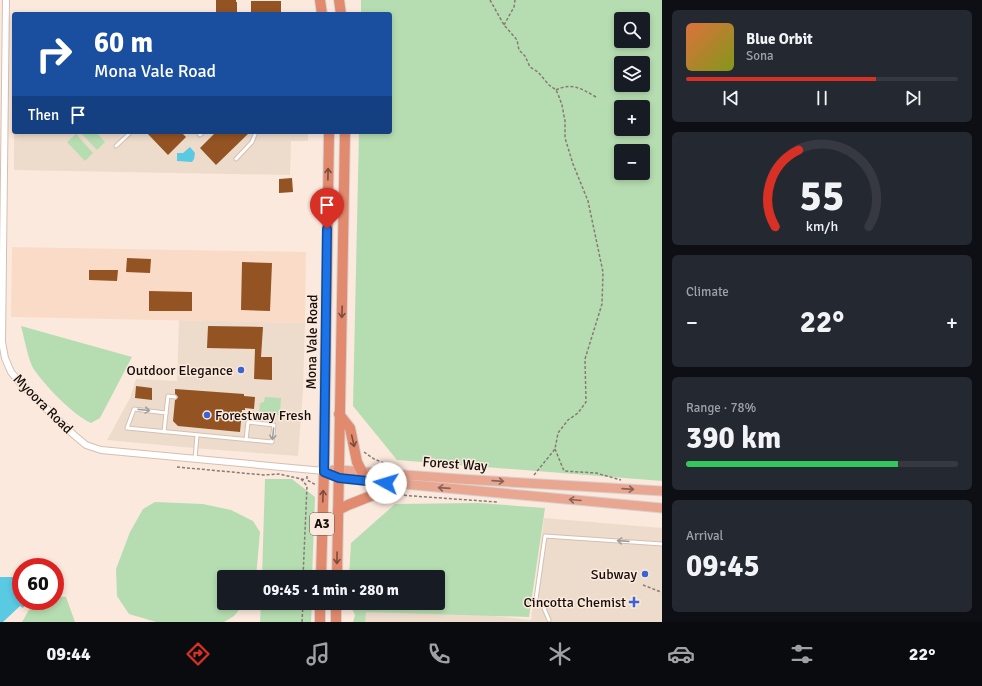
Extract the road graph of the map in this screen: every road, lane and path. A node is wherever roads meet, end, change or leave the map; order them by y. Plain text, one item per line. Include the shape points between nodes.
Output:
1 (6, 0) edge
2 (320, 0) edge
3 (339, 0) edge
4 (490, 0) edge
5 (515, 0) edge
6 (322, 12) edge
7 (341, 12) edge
8 (504, 25) junction
9 (556, 90) junction
10 (596, 97) dead end
11 (128, 134) edge
12 (255, 134) edge
13 (329, 134) edge
14 (345, 134) edge
15 (116, 146) dead end
16 (236, 159) dead end
17 (175, 397) dead end
18 (166, 413) junction
19 (339, 414) junction
20 (164, 432) junction
21 (197, 435) junction
22 (246, 440) junction
23 (555, 449) junction
24 (363, 451) dead end
25 (195, 459) junction
26 (390, 465) dead end
27 (177, 467) dead end
28 (324, 472) junction
29 (362, 472) junction
30 (339, 474) junction
31 (307, 476) dead end
32 (301, 478) junction
33 (307, 480) junction
34 (627, 480) dead end
35 (528, 483) junction
36 (401, 484) junction
37 (317, 485) dead end
38 (662, 491) edge
39 (394, 495) dead end
40 (502, 502) dead end
41 (662, 508) edge
42 (338, 510) junction
43 (662, 544) edge
44 (304, 570) edge
45 (321, 570) edge
46 (337, 570) edge
47 (643, 585) dead end
48 (661, 592) dead end
49 (303, 610) edge
50 (320, 610) edge
51 (336, 610) edge
52 (549, 620) dead end
53 (302, 622) edge
54 (320, 622) edge
55 (336, 622) edge

1 - 25 street, Myoora Road via 2,313 5,358 11,372 21,384 86,445 102,450
2 - 6 highway
3 - 7 highway
4 - 8 path
5 - 8 path
8 - 9 path via 517,40 519,50 530,67
9 - 10 path via 570,86
9 - 23 path via 565,121 565,138 588,201 603,272 602,304 585,360 586,402 558,432
11 - 15 lane
12 - 16 lane via 252,142
28 -> 13 highway, Mona Vale Road / A3
14 -> 19 highway, Mona Vale Road / A3
17 - 18 lane via 168,396
18 - 20 lane
20 -> 18 lane via 127,428 134,409
19 -> 29 highway via 350,428 357,462
19 - 30 highway, Mona Vale Road / A3
20 - 21 lane
21 - 22 lane
21 - 25 lane
22 -> 22 lane via 248,422 274,425 272,442
23 - 34 path via 564,471 596,473
23 - 35 path
24 - 26 path via 374,459
25 - 28 street, Myoora Road
27 - 32 path via 279,474
28 - 30 main road, Forest Way
45 -> 28 highway, Mona Vale Road / A3
29 - 30 main road, Forest Way
29 -> 35 main road, Forest Way
30 - 36 main road, Forest Way
30 - 42 highway, Mona Vale Road / A3
31 - 33 path
32 - 33 path
32 - 44 path via 307,486
33 - 37 path
35 -> 38 main road, Forest Way
41 -> 36 main road, Forest Way
36 - 42 highway
39 - 40 path
42 -> 46 highway, Mona Vale Road / A3
43 -> 52 lane via 545,536 536,599 543,606
47 - 48 path
49 - 53 path
50 - 54 highway
51 - 55 highway

